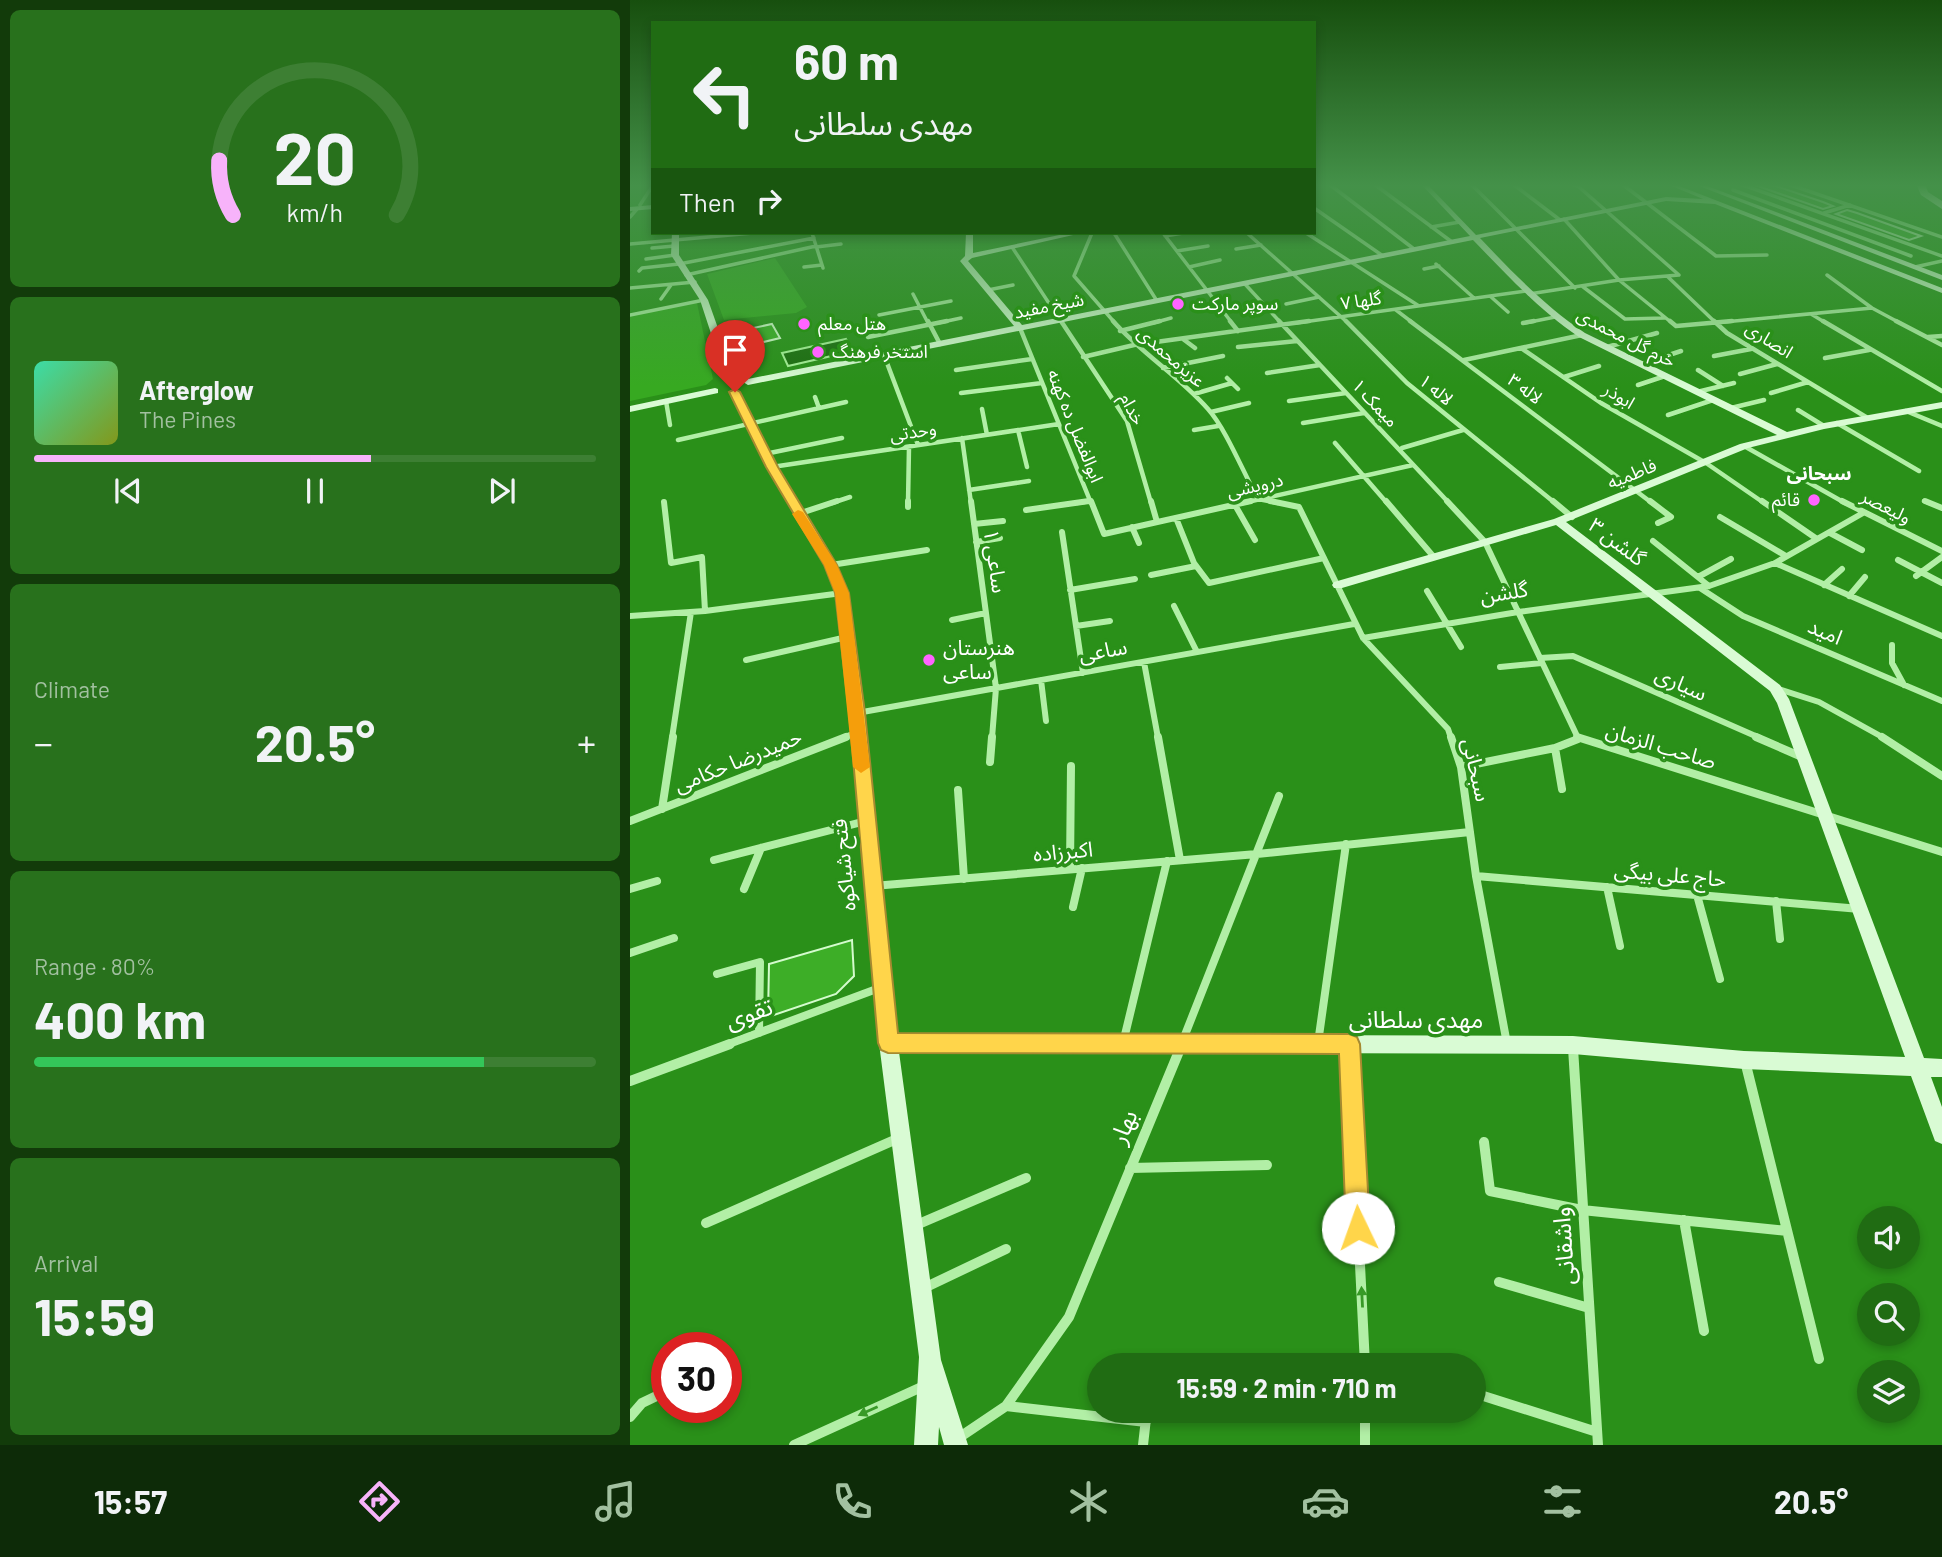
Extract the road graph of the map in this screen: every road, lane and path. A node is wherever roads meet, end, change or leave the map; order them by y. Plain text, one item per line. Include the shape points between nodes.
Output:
1 (666, 251) edge
2 (669, 251) edge
3 (676, 251) edge
4 (795, 251) edge
5 (817, 251) edge
6 (969, 251) edge
7 (991, 251) edge
8 (1015, 251) edge
9 (1084, 251) edge
10 (1126, 251) edge
11 (1177, 251) edge
12 (1268, 251) edge
13 (1336, 251) edge
14 (1376, 251) edge
15 (1403, 251) edge
16 (1489, 251) edge
17 (1540, 251) edge
18 (1592, 251) edge
19 (1652, 251) edge
20 (1710, 251) edge
21 (1842, 251) edge
22 (1874, 251) edge
23 (1899, 251) edge
24 (1924, 251) edge
25 (1767, 255) dead end
26 (969, 256) junction
27 (1383, 256) junction
28 (1911, 256) dead end
29 (1942, 258) edge
30 (646, 259) dead end
31 (1220, 260) dead end
32 (1353, 262) junction
33 (804, 267) dead end
34 (1189, 267) junction
35 (1915, 267) junction
36 (1424, 270) dead end
37 (639, 271) dead end
38 (1293, 274) junction
39 (685, 275) junction
40 (1827, 275) dead end
41 (1667, 276) junction
42 (1942, 278) edge
43 (1619, 280) junction
44 (695, 282) junction
45 (1244, 283) junction
46 (671, 285) junction
47 (1013, 285) dead end
48 (1582, 286) junction
49 (630, 288) edge
50 (1575, 288) junction
51 (988, 290) junction
52 (1208, 290) junction
53 (1942, 291) edge
54 (1528, 292) junction
55 (913, 294) dead end
56 (1490, 296) junction
57 (1319, 297) junction
58 (1474, 298) junction
59 (661, 299) dead end
60 (704, 300) junction
61 (951, 301) dead end
62 (1157, 301) junction
63 (1286, 304) dead end
64 (1419, 306) junction
65 (920, 307) junction
66 (1872, 308) junction
67 (1396, 310) junction
68 (1103, 311) junction
69 (1508, 312) dead end
70 (1811, 314) junction
71 (630, 315) edge
72 (879, 315) dead end
73 (1555, 317) junction
74 (961, 318) dead end
75 (1171, 318) dead end
76 (1343, 318) junction
77 (1665, 318) junction
78 (1059, 320) junction
79 (1523, 323) dead end
80 (1715, 323) junction
81 (929, 324) junction
82 (1284, 326) junction
83 (1020, 328) junction
84 (1120, 331) junction
85 (1238, 331) junction
86 (1657, 333) dead end
87 (1582, 335) junction
88 (1942, 336) edge
89 (868, 337) dead end
90 (1927, 337) junction
91 (1183, 338) junction
92 (1297, 341) junction
93 (940, 344) junction
94 (1134, 345) junction
95 (1942, 345) edge
96 (1238, 347) dead end
97 (1607, 347) junction
98 (1195, 348) dead end
99 (1521, 348) junction
100 (1752, 349) junction
101 (1870, 350) junction
102 (1681, 351) dead end
103 (884, 355) junction
104 (1223, 356) dead end
105 (1714, 356) dead end
106 (1083, 358) junction
107 (1825, 358) dead end
108 (1032, 359) junction
109 (1464, 360) junction
110 (1642, 364) junction
111 (1777, 364) junction
112 (1320, 365) junction
113 (1598, 366) dead end
114 (1163, 368) junction
115 (956, 370) dead end
116 (1698, 370) dead end
117 (1268, 373) dead end
118 (1740, 374) dead end
119 (1665, 376) junction
120 (1564, 377) junction
121 (1227, 378) dead end
122 (1042, 383) junction
123 (1232, 383) junction
124 (1734, 383) dead end
125 (1808, 383) junction
126 (738, 384) junction
127 (1639, 385) dead end
128 (1723, 386) junction
129 (1238, 389) dead end
130 (1942, 391) edge
131 (1697, 392) junction
132 (961, 393) dead end
133 (1346, 393) junction
134 (1771, 393) dead end
135 (1194, 394) junction
136 (815, 397) dead end
137 (1713, 400) junction
138 (1764, 400) dead end
139 (666, 401) junction
140 (1289, 401) dead end
141 (846, 402) dead end
142 (1249, 404) dead end
143 (1942, 405) edge
144 (630, 408) edge
145 (819, 408) junction
146 (1731, 408) junction
147 (982, 409) dead end
148 (1798, 410) dead end
149 (1906, 411) junction
150 (1211, 412) junction
151 (1364, 413) junction
152 (1668, 415) dead end
153 (1866, 417) junction
154 (750, 422) junction
155 (1303, 423) dead end
156 (1837, 423) junction
157 (1059, 424) junction
158 (670, 425) dead end
159 (1218, 426) junction
160 (1824, 426) junction
161 (1942, 426) edge
162 (1018, 430) junction
163 (1194, 430) dead end
164 (1464, 430) junction
165 (987, 435) junction
166 (1785, 435) junction
167 (842, 438) dead end
168 (962, 438) junction
169 (678, 440) dead end
170 (1335, 443) dead end
171 (918, 445) junction
172 (909, 446) junction
173 (1744, 446) junction
174 (1402, 448) dead end
175 (768, 460) junction
176 (1706, 463) junction
177 (1413, 465) junction
178 (1027, 467) dead end
179 (1919, 471) dead end
180 (1362, 476) junction
181 (1029, 481) dead end
182 (969, 490) junction
183 (1636, 491) junction
184 (850, 497) dead end
185 (1258, 499) junction
186 (1924, 500) dead end
187 (1091, 501) junction
188 (664, 502) dead end
189 (1235, 505) junction
190 (908, 507) dead end
191 (1942, 508) edge
192 (1026, 510) dead end
193 (1863, 513) junction
194 (798, 514) junction
195 (1572, 517) junction
196 (1720, 517) dead end
197 (1176, 518) junction
198 (1003, 521) dead end
199 (1157, 522) junction
200 (1559, 522) junction
201 (1658, 523) dead end
202 (974, 524) junction
203 (1132, 527) junction
204 (1062, 532) dead end
205 (1830, 533) junction
206 (1104, 534) joint
207 (1000, 538) dead end
208 (1817, 539) junction
209 (1255, 540) dead end
210 (1653, 541) dead end
211 (976, 542) junction
212 (1485, 542) junction
213 (1139, 543) dead end
214 (927, 550) dead end
215 (1863, 550) dead end
216 (1942, 551) edge
217 (1433, 556) junction
218 (1786, 556) junction
219 (1942, 557) edge
220 (1324, 558) junction
221 (1731, 559) dead end
222 (1898, 560) dead end
223 (1775, 563) junction
224 (831, 565) junction
225 (1196, 566) junction
226 (1842, 569) dead end
227 (1919, 574) junction
228 (1151, 575) dead end
229 (1866, 577) dead end
230 (1698, 578) junction
231 (1135, 579) dead end
232 (1942, 583) edge
233 (1338, 585) junction
234 (1824, 585) junction
235 (1710, 586) junction
236 (1700, 588) junction
237 (1070, 590) junction
238 (1427, 591) dead end
239 (842, 593) junction
240 (1653, 594) junction
241 (1849, 596) junction
242 (1174, 606) dead end
243 (705, 611) junction
244 (691, 612) junction
245 (1518, 612) junction
246 (986, 613) junction
247 (630, 616) edge
248 (951, 620) dead end
249 (1110, 621) dead end
250 (1354, 624) junction
251 (1447, 624) junction
252 (1076, 626) junction
253 (1942, 636) edge
254 (847, 637) junction
255 (1363, 638) junction
256 (1892, 645) dead end
257 (1461, 647) dead end
258 (1196, 652) junction
259 (746, 660) dead end
260 (1541, 661) junction
261 (1144, 662) junction
262 (1500, 667) dead end
263 (1083, 673) junction
264 (1041, 680) junction
265 (1904, 685) junction
266 (996, 688) junction
267 (1775, 688) junction
268 (1942, 701) edge
269 (857, 713) junction
270 (1046, 721) dead end
271 (859, 732) junction
272 (1578, 739) junction
273 (1555, 748) junction
274 (1806, 758) junction
275 (990, 762) dead end
276 (1071, 766) dead end
277 (1461, 767) junction
278 (1942, 776) edge
279 (1562, 789) dead end
280 (958, 790) dead end
281 (1279, 796) dead end
282 (662, 809) junction
283 (1827, 816) junction
284 (630, 821) edge
285 (866, 821) junction
286 (1471, 832) junction
287 (1346, 844) junction
288 (761, 848) junction
289 (1942, 852) edge
290 (1257, 854) junction
291 (714, 860) dead end
292 (1180, 860) junction
293 (1167, 861) junction
294 (1082, 868) junction
295 (1070, 869) junction
296 (1476, 876) junction
297 (964, 879) junction
298 (657, 881) dead end
299 (872, 886) junction
300 (1607, 887) junction
301 (630, 889) edge
302 (744, 889) dead end
303 (1697, 895) junction
304 (1776, 901) junction
305 (1073, 907) dead end
306 (1860, 909) junction
307 (674, 938) dead end
308 (1780, 939) dead end
309 (1620, 946) dead end
310 (630, 953) edge
311 (717, 974) dead end
312 (1720, 979) dead end
313 (883, 987) junction
314 (759, 1033) junction
315 (888, 1043) junction
316 (1123, 1043) junction
317 (1182, 1044) junction
318 (1317, 1044) junction
319 (1349, 1044) junction
320 (1508, 1044) junction
321 (1573, 1045) junction
322 (1744, 1060) junction
323 (1918, 1068) junction
324 (1942, 1068) edge
325 (630, 1081) edge
326 (1942, 1134) edge
327 (900, 1138) junction
328 (1484, 1142) dead end
329 (1266, 1165) dead end
330 (1130, 1168) junction
331 (1026, 1178) dead end
332 (1582, 1210) junction
333 (1684, 1220) junction
334 (706, 1223) dead end
335 (913, 1227) junction
336 (1787, 1231) junction
337 (1006, 1248) dead end
338 (1499, 1282) dead end
339 (922, 1289) junction
340 (1589, 1308) junction
341 (1704, 1331) dead end
342 (1365, 1353) edge
343 (930, 1357) junction
344 (1819, 1359) dead end
345 (930, 1383) junction
346 (1486, 1397) edge
347 (651, 1399) edge
348 (1006, 1406) junction
349 (1087, 1412) edge
350 (630, 1417) edge
351 (1146, 1423) edge
352 (1365, 1423) edge
353 (1597, 1432) junction
354 (956, 1442) edge
355 (793, 1445) edge
356 (926, 1445) edge
357 (1143, 1445) edge
358 (1365, 1445) edge
359 (1598, 1445) edge

1 - 30 street
2 - 37 street
3 - 39 street, فتح شیاکوه
4 - 39 street
5 - 33 street via 822,267
6 - 26 street
7 - 26 street
8 - 78 street, خدام
9 - 68 street, عزیزمحمدی via 1074,276
10 - 62 street
11 - 34 street
12 - 38 street, لاله ۱
13 - 32 street
14 - 27 street
15 - 27 street, شیخ مفید
16 - 54 street, خرم گل محمدی
17 - 50 street
18 - 43 street
19 - 41 street, گلها ۷ via 1679,275
20 - 25 street via 1716,256
21 - 53 street
22 - 35 street
23 - 28 street
24 - 29 street
26 - 51 street via 964,261
27 - 32 street, شیخ مفید
29 - 35 street
31 - 34 street
32 - 38 street, شیخ مفید
32 - 64 street
34 - 52 street
35 - 42 street
36 - 58 street via 1437,265
38 - 45 street, شیخ مفید
38 - 57 street, لاله ۱
39 - 44 street, فتح شیاکوه
40 - 66 street
41 - 43 street, گلها ۷
41 - 80 street, انصاری
43 - 48 street, گلها ۷
43 - 77 street
44 - 46 street
44 - 60 street, فتح شیاکوه
45 - 52 street, شیخ مفید
45 - 82 street, میمک ۱
46 - 49 street
46 - 59 street
47 - 51 street
48 - 50 street, گلها ۷
48 - 77 street via 1625,318
50 - 54 street, گلها ۷
51 - 83 street
52 - 62 street, شیخ مفید
52 - 85 street
54 - 56 street, گلها ۷
54 - 73 street, خرم گل محمدی
55 - 65 street
56 - 58 street, گلها ۷
56 - 69 street
57 - 63 street
57 - 76 street, لاله ۱
58 - 64 street, گلها ۷
60 - 71 street
60 - 126 street, فتح شیاکوه
61 - 65 street
62 - 68 street, شیخ مفید
64 - 67 street, گلها ۷
65 - 72 street
65 - 81 street
66 - 70 street
66 - 90 street
67 - 76 street, گلها ۷
67 - 109 street, لاله ۳
68 - 78 street, شیخ مفید
68 - 84 street, عزیزمحمدی
70 - 80 street
70 - 101 street
73 - 79 street
73 - 87 street, خرم گل محمدی
74 - 81 street
75 - 84 street
76 - 82 street, گلها ۷
76 - 164 street, لاله ۱ via 1407,383
77 - 80 street via 1676,326
78 - 83 street, شیخ مفید
78 - 106 street, خدام
80 - 100 street, انصاری
81 - 89 street
81 - 93 street
82 - 85 street, گلها ۷
82 - 92 street, میمک ۱
83 - 93 street, شیخ مفید
83 - 108 street, ابوالفضل ده کهنه
84 - 94 street, عزیزمحمدی
85 - 91 street, گلها ۷
86 - 97 street
87 - 97 street, خرم گل محمدی
87 - 99 street
88 - 90 street
90 - 95 street
91 - 94 street, گلها ۷
91 - 98 street
92 - 96 street
92 - 112 street, میمک ۱
93 - 103 street, شیخ مفید
94 - 106 street, گلها ۷
94 - 114 street, عزیزمحمدی
97 - 110 street, خرم گل محمدی
99 - 109 street
99 - 120 street, ابوذر
100 - 105 street
100 - 111 street, انصاری
101 - 107 street
101 - 130 street
102 - 110 street
103 - 126 street, شیخ مفید
103 - 171 street
104 - 114 street
106 - 199 street, خدام via 1127,421
108 - 115 street
108 - 122 street, ابوالفضل ده کهنه
109 - 183 street, لاله ۳
110 - 119 street, خرم گل محمدی
111 - 118 street
111 - 125 street, انصاری
112 - 117 street
112 - 133 street, میمک ۱
113 - 120 street
114 - 135 street, عزیزمحمدی
116 - 128 street
119 - 127 street
119 - 131 street, خرم گل محمدی
120 - 176 street, ابوذر
121 - 123 street
122 - 132 street
122 - 157 street, ابوالفضل ده کهنه
123 - 129 street
123 - 135 street
124 - 128 street
125 - 134 street
125 - 153 street, انصاری
126 - 139 street, شیخ مفید
126 - 154 street, فتح شیاکوه
128 - 131 street
131 - 137 street, خرم گل محمدی
133 - 140 street
133 - 151 street, میمک ۱
135 - 150 street, عزیزمحمدی
136 - 145 street
137 - 146 street, خرم گل محمدی
137 - 152 street
138 - 146 street
139 - 144 street
139 - 158 street
141 - 145 street
142 - 150 street
143 - 149 street, فاطمیه
145 - 154 street
146 - 166 street, خرم گل محمدی
147 - 165 street
148 - 160 street
149 - 153 street, فاطمیه
149 - 161 street
150 - 159 street, عزیزمحمدی
151 - 155 street
151 - 177 street, میمک ۱
153 - 156 street, فاطمیه
154 - 169 street
154 - 175 street, فتح شیاکوه
156 - 160 street, فاطمیه
156 - 179 street
157 - 162 street, وحدتی
157 - 187 street, ابوالفضل ده کهنه
159 - 163 street
159 - 185 street, عزیزمحمدی
160 - 166 street, فاطمیه
162 - 165 street, وحدتی
162 - 178 street
164 - 174 street
164 - 195 street, لاله ۱
165 - 168 street, وحدتی
166 - 173 street, فاطمیه
167 - 175 street
168 - 171 street, وحدتی
168 - 182 street, ساعی ۱
170 - 180 street
171 - 172 street, وحدتی
172 - 175 street, وحدتی
172 - 190 street
173 - 176 street, فاطمیه
173 - 193 street, ولیعصر
175 - 194 street, فتح شیاکوه
176 - 183 street, فاطمیه
176 - 208 street, ابوذر
177 - 180 street, درویشی
177 - 212 street, میمک ۱
180 - 185 street, درویشی
180 - 217 street
181 - 182 street
182 - 202 street, ساعی ۱
183 - 195 street, فاطمیه
183 - 201 street, لاله ۳ via 1671,517
184 - 194 street
185 - 189 street, درویشی
185 - 220 street, سبحانی via 1299,507
186 - 191 street
187 - 192 street
187 - 206 street, ابوالفضل ده کهنه
188 - 243 street via 671,563 702,557
189 - 197 street, درویشی
189 - 209 street
193 - 205 street, گلشن
193 - 216 street, ولیعصر
194 - 224 street, فتح شیاکوه
195 - 200 street, فاطمیه
196 - 218 street
197 - 199 street, درویشی
197 - 225 street
198 - 202 street
199 - 203 street, درویشی
200 - 212 street, فاطمیه
200 - 240 street, گلشن ۳
202 - 211 street, ساعی ۱
203 - 206 street, درویشی
203 - 213 street
204 - 237 street
205 - 208 street, گلشن
205 - 215 street
207 - 211 street
208 - 218 street, گلشن
210 - 230 street
211 - 246 street, ساعی ۱
212 - 217 street, فاطمیه
212 - 245 street, صاحب الزمان
214 - 224 street
217 - 233 street, فاطمیه
218 - 223 street, گلشن
219 - 227 street
220 - 225 street via 1209,583
220 - 233 street, سبحانی
221 - 230 street
222 - 227 street
223 - 234 street
223 - 235 street, گلشن
224 - 239 street, فتح شیاکوه
225 - 228 street
226 - 234 street
227 - 232 street
229 - 241 street
230 - 235 street
231 - 237 street
233 - 250 street, سبحانی
234 - 241 street
235 - 236 street, گلشن
236 - 240 street, گلشن
236 - 265 street, امید via 1743,617
237 - 252 street
238 - 251 street
239 - 243 street
239 - 254 street, فتح شیاکوه
240 - 245 street, گلشن
240 - 267 street
241 - 253 street
242 - 258 street
243 - 244 street
244 - 247 street
244 - 282 street
245 - 251 street, گلشن
245 - 260 street, صاحب الزمان
246 - 248 street
246 - 266 street, ساعی ۱
249 - 252 street
250 - 255 street, سبحانی
250 - 258 street, ساعی
251 - 255 street, گلشن
251 - 257 street
252 - 263 street
254 - 259 street
254 - 269 street, فتح شیاکوه
255 - 277 street, سبحانی via 1448,729
256 - 265 street via 1892,663
258 - 261 street, ساعی
260 - 262 street, سیاری
260 - 272 street, صاحب الزمان
260 - 274 street, سیاری via 1573,656
261 - 263 street, ساعی
261 - 292 street
263 - 264 street, ساعی
264 - 266 street, ساعی
264 - 270 street
265 - 268 street, امید
266 - 269 street, ساعی
266 - 275 street, ساعی ۱
267 - 274 street
267 - 278 street via 1804,693 1827,705
269 - 271 street, فتح شیاکوه
271 - 282 street, حمیدرضا حکامی
271 - 285 street, فتح شیاکوه
272 - 273 street
272 - 283 street, صاحب الزمان
273 - 277 street
273 - 279 street
274 - 283 street
276 - 295 street
277 - 286 street, سبحانی
280 - 297 street
281 - 290 street, بهار
282 - 284 street, حمیدرضا حکامی
283 - 289 street, صاحب الزمان
283 - 306 street
285 - 288 street
285 - 299 street, فتح شیاکوه
286 - 287 street, اکبرزاده
286 - 296 street, سبحانی
287 - 290 street, اکبرزاده
287 - 318 street
288 - 291 street
288 - 302 street
290 - 292 street, اکبرزاده
290 - 317 street, بهار
292 - 293 street, اکبرزاده
293 - 294 street, اکبرزاده
293 - 316 street
294 - 295 street, اکبرزاده
294 - 305 street
295 - 297 street, اکبرزاده
296 - 300 street, حاج علی بیگی
296 - 320 street, سبحانی
297 - 299 street, اکبرزاده
298 - 301 street
299 - 313 street, فتح شیاکوه
300 - 303 street, حاج علی بیگی
300 - 309 street
303 - 304 street, حاج علی بیگی
303 - 312 street
304 - 306 street, حاج علی بیگی
304 - 308 street
306 - 323 street
307 - 310 street
311 - 314 street via 760,962
313 - 314 street, تقوی
313 - 315 street, فتح شیاکوه
314 - 325 street, تقوی
315 - 316 street, مهدی سلطانی
315 - 327 street, فتح شیاکوه
316 - 317 street, مهدی سلطانی
317 - 318 street, مهدی سلطانی
317 - 330 street, بهار
318 - 319 street, مهدی سلطانی
319 - 320 street, مهدی سلطانی
342 -> 319 street
320 - 321 street, مهدی سلطانی
321 - 322 street, مهدی سلطانی
321 - 332 street, واشقانی
322 - 323 street, مهدی سلطانی
322 - 336 street
323 - 324 street, مهدی سلطانی
323 - 326 street
327 - 334 street
327 - 335 street, فتح شیاکوه
328 - 332 street via 1490,1191
329 - 330 street
330 - 348 street, بهار via 1069,1317
331 - 335 street
332 - 333 street
332 - 340 street, واشقانی
333 - 336 street
333 - 341 street
335 - 339 street, فتح شیاکوه
336 - 344 street
337 - 339 street
338 - 340 street
339 - 343 street, فتح شیاکوه
340 - 353 street, واشقانی
343 - 345 street, فتح شیاکوه
343 - 354 street, فتح شیاکوه
345 -> 355 street
345 - 356 street, فتح شیاکوه
346 - 353 street
347 - 350 street
348 - 349 street
348 - 354 street, بهار
351 - 357 street
352 - 358 street
353 - 359 street, واشقانی

